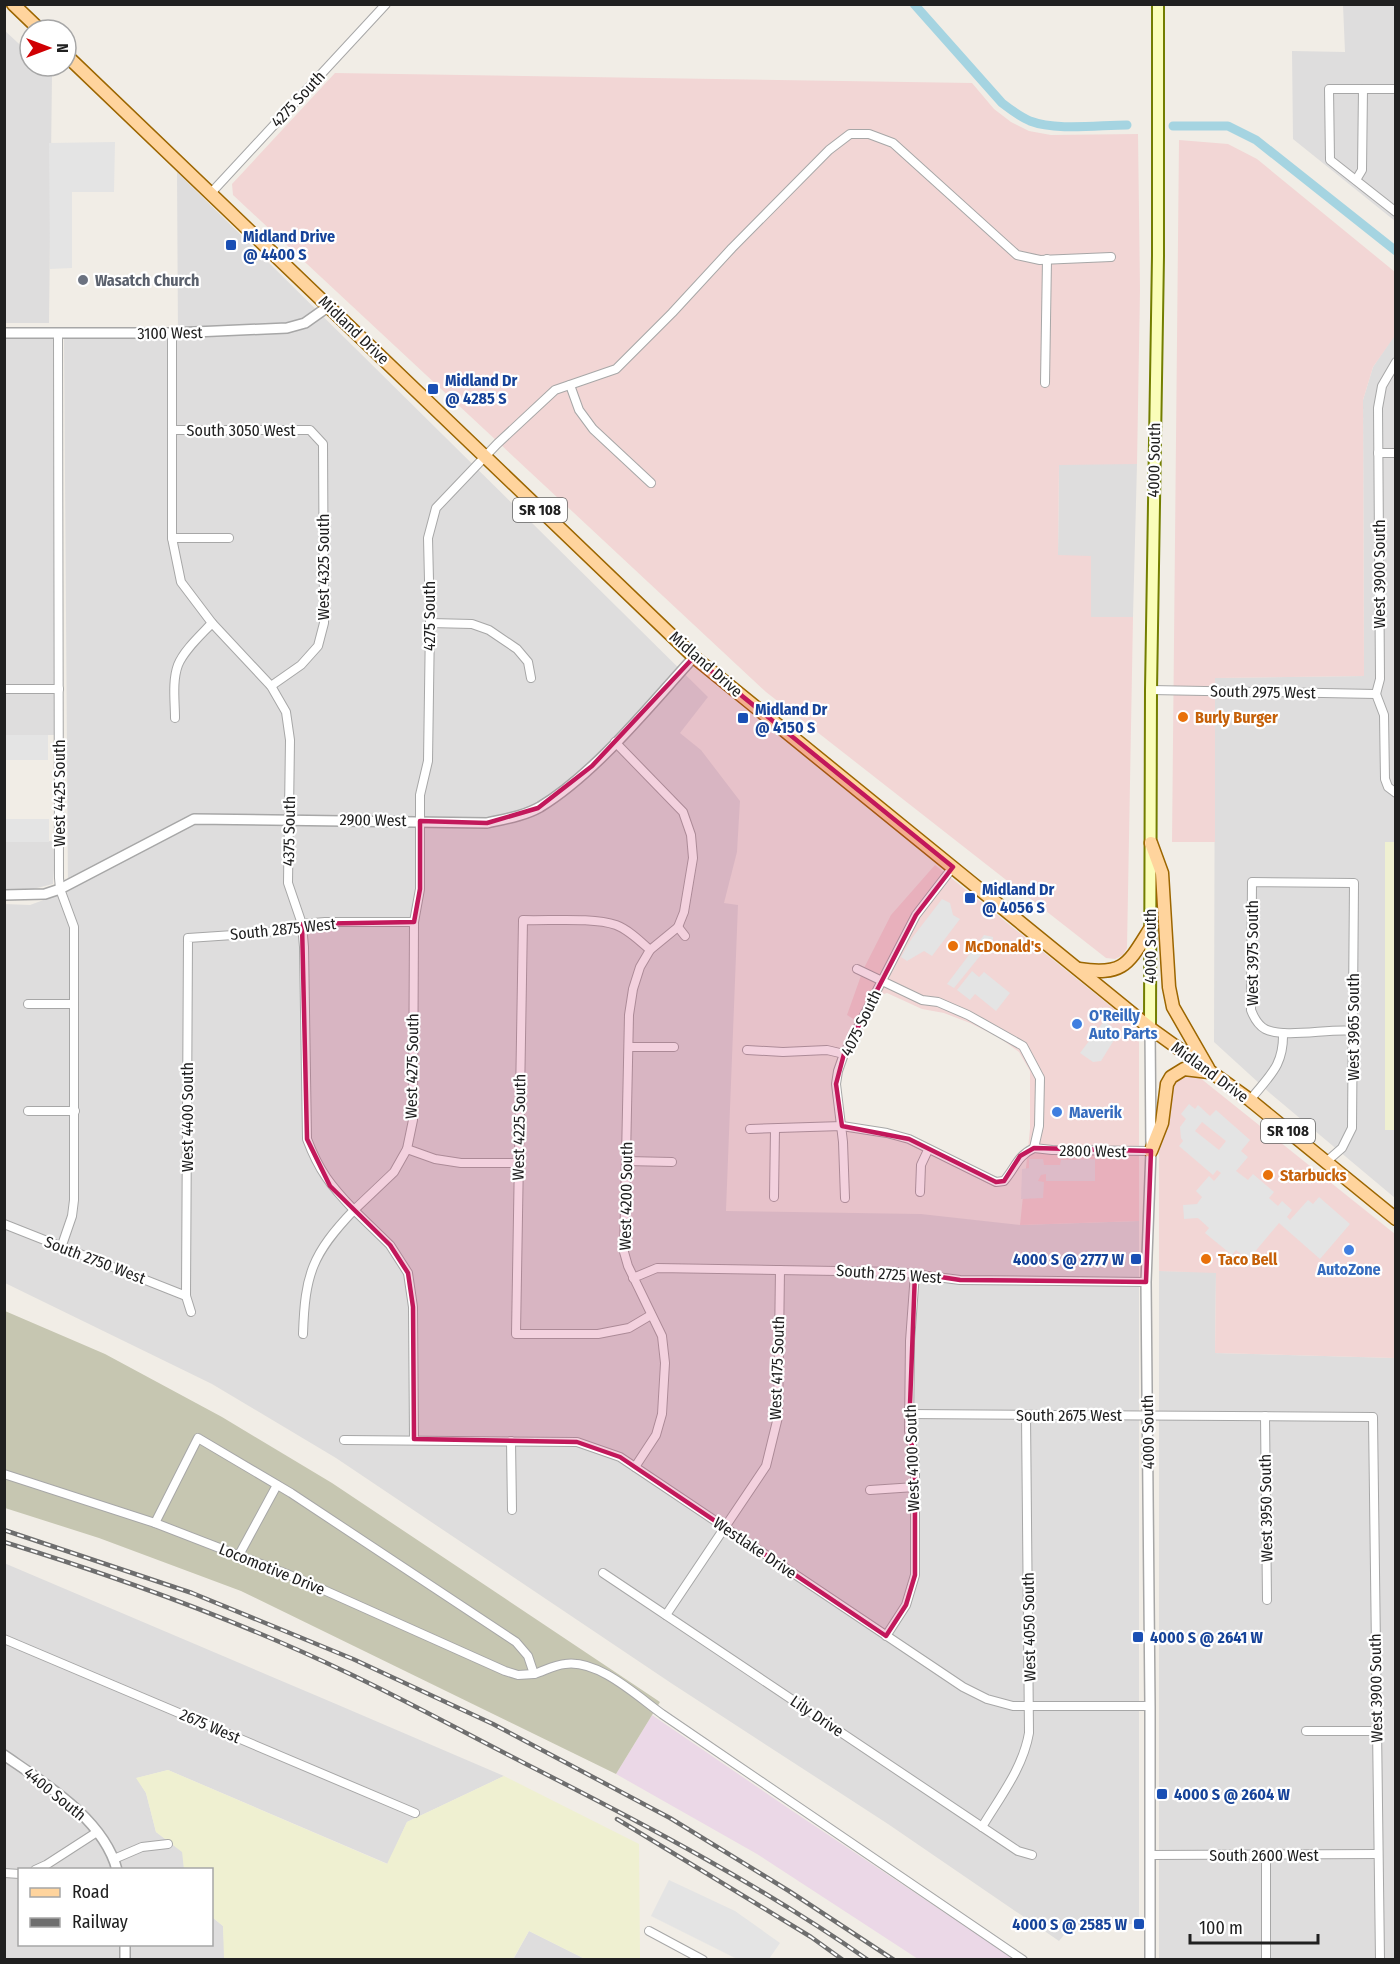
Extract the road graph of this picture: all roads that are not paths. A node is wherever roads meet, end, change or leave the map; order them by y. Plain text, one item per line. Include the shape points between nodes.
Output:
1 (14, 4) edge
2 (386, 4) edge
3 (1158, 4) edge
4 (28, 18) edge
5 (78, 66) edge
6 (1363, 89) junction
7 (1395, 89) edge
8 (1356, 180) junction
9 (211, 193) junction
10 (1395, 212) edge
11 (1111, 257) dead end
12 (1047, 259) junction
13 (330, 306) junction
14 (4, 333) edge
15 (172, 333) junction
16 (58, 334) junction
17 (1395, 362) edge
18 (1045, 383) dead end
19 (570, 386) junction
20 (172, 430) junction
21 (309, 430) joint
22 (1378, 453) junction
23 (1395, 453) edge
24 (484, 457) junction
25 (651, 483) dead end
26 (172, 538) junction
27 (229, 538) dead end
28 (212, 623) junction
29 (430, 623) junction
30 (694, 657) junction
31 (531, 678) dead end
32 (271, 686) junction
33 (4, 689) edge
34 (59, 689) junction
35 (1151, 690) junction
36 (1376, 694) junction
37 (175, 718) dead end
38 (615, 742) junction
39 (1395, 793) edge
40 (420, 795) joint
41 (289, 819) junction
42 (420, 821) junction
43 (1151, 843) junction
44 (953, 867) junction
45 (1252, 882) joint
46 (60, 889) junction
47 (4, 895) edge
48 (414, 922) junction
49 (302, 924) junction
50 (678, 927) junction
51 (1150, 929) junction
52 (685, 936) dead end
53 (188, 938) joint
54 (650, 950) junction
55 (857, 969) dead end
56 (1078, 969) junction
57 (881, 982) junction
58 (28, 1004) dead end
59 (75, 1004) junction
60 (1150, 1028) junction
61 (1354, 1031) junction
62 (1283, 1033) junction
63 (629, 1047) junction
64 (674, 1047) dead end
65 (747, 1050) dead end
66 (844, 1054) junction
67 (1210, 1072) junction
68 (1250, 1100) junction
69 (28, 1111) dead end
70 (75, 1111) junction
71 (842, 1126) junction
72 (750, 1129) dead end
73 (775, 1129) junction
74 (1034, 1148) junction
75 (407, 1149) junction
76 (928, 1150) junction
77 (1151, 1151) junction
78 (626, 1161) junction
79 (672, 1162) dead end
80 (1326, 1162) junction
81 (518, 1163) junction
82 (920, 1192) dead end
83 (774, 1197) dead end
84 (845, 1198) dead end
85 (354, 1210) junction
86 (1395, 1219) edge
87 (4, 1224) edge
88 (62, 1248) junction
89 (780, 1270) junction
90 (915, 1273) junction
91 (633, 1278) junction
92 (1146, 1282) junction
93 (186, 1296) junction
94 (191, 1312) dead end
95 (651, 1315) junction
96 (303, 1335) dead end
97 (909, 1414) junction
98 (1026, 1415) junction
99 (1148, 1416) junction
100 (1264, 1416) junction
101 (1373, 1417) joint
102 (414, 1439) junction
103 (344, 1440) dead end
104 (511, 1441) junction
105 (635, 1467) junction
106 (4, 1474) edge
107 (277, 1485) junction
108 (915, 1487) junction
109 (870, 1490) dead end
110 (512, 1510) dead end
111 (155, 1523) junction
112 (724, 1527) junction
113 (239, 1555) junction
114 (603, 1573) dead end
115 (1267, 1600) dead end
116 (666, 1615) junction
117 (886, 1636) junction
118 (4, 1639) edge
119 (534, 1674) junction
120 (1030, 1706) junction
121 (1150, 1706) junction
122 (1306, 1731) dead end
123 (1377, 1731) junction
124 (4, 1755) edge
125 (415, 1813) dead end
126 (982, 1827) junction
127 (97, 1832) junction
128 (168, 1844) dead end
129 (1378, 1854) junction
130 (1150, 1855) junction
131 (1266, 1855) junction
132 (1032, 1856) dead end
133 (114, 1859) junction
134 (38, 1868) edge
135 (117, 1868) edge
136 (649, 1931) dead end
137 (703, 1959) edge
138 (1023, 1959) edge
139 (1150, 1959) edge
140 (1266, 1959) edge
141 (1380, 1959) edge

1 - 4 main road
2 - 9 street, 4275 South
3 - 35 main road, 4000 South
5 - 9 main road, Midland Drive / SR 108
6 - 7 street
6 - 8 street via 1362,170
6 - 8 street via 1329,89 1330,160
8 - 10 street
9 - 13 main road, Midland Drive / SR 108
11 - 12 street
12 - 18 street
12 - 19 street, 4275 South via 1017,255 893,143 869,134 850,134 829,150 616,369
13 - 15 street, 3100 West via 304,323 287,328
13 - 24 main road, Midland Drive / SR 108
14 - 16 street, 3100 West
15 - 16 street, 3100 West
15 - 20 street, 4375 South
16 - 34 street, West 4425 South
17 - 22 street, West 3900 South via 1382,386
19 - 24 street, 4275 South via 555,390
19 - 25 street via 579,411 593,429
20 - 21 street, South 3050 West
20 - 26 street, 4375 South
21 - 32 street, West 4325 South via 323,444 324,623 318,646 302,665
22 - 23 street
22 - 36 street, West 3900 South via 1380,679
24 - 29 street, 4275 South via 436,508 428,538
24 - 30 main road, Midland Drive / SR 108
26 - 27 street
26 - 28 street, 4375 South via 181,582
28 - 32 street, 4375 South
28 - 37 street via 178,665
29 - 31 street via 472,624 489,630 517,649 528,662
29 - 40 street, 4275 South via 428,761
30 - 38 street, 2900 West
30 - 44 main road, Midland Drive / SR 108
32 - 41 street, 4375 South via 286,712 290,740
33 - 34 street
34 - 46 street, West 4425 South
35 - 36 street, South 2975 West
35 - 43 main road, 4000 South
36 - 39 street, West 3900 South via 1384,715 1385,779
38 - 42 street, 2900 West via 563,791 538,808 488,823
38 - 50 street via 683,812 693,858 687,901
40 - 42 street, West 4275 South
41 - 42 street, 2900 West
41 - 46 street, 2900 West via 194,819
41 - 49 street, 4375 South via 288,883
42 - 48 street, West 4275 South via 420,889
43 - 51 main road, 4000 South
43 - 67 main road via 1162,873 1168,987 1173,1007
44 - 56 main road, Midland Drive / SR 108
44 - 57 street, 4075 South via 916,915
45 - 61 street, West 3965 South via 1354,883
45 - 62 street, West 3975 South via 1251,1010 1264,1029
46 - 47 street, 2900 West via 45,894
46 - 59 street, West 4425 South via 74,927
48 - 49 street, South 2875 West
48 - 75 street, West 4275 South via 413,1119
49 - 53 street, South 2875 West via 264,933
49 - 85 street, 4375 South via 307,1139 330,1186
50 - 52 street
50 - 54 street, West 4200 South
51 - 56 main road via 1120,969
51 - 60 main road, 4000 South
53 - 93 street, West 4400 South
54 - 63 street, West 4200 South via 633,989
54 - 81 street, West 4225 South via 617,925 523,920
55 - 57 street
56 - 60 main road, Midland Drive / SR 108
57 - 66 street, 4075 South
57 - 74 street via 968,1015 1023,1046 1040,1078 1039,1126
58 - 59 street
59 - 70 street, West 4425 South
60 - 67 main road, Midland Drive / SR 108
60 - 77 street, 4000 South
61 - 62 street
61 - 80 street, West 3965 South via 1352,1128 1342,1148
62 - 68 street via 1281,1057
63 - 64 street
63 - 78 street, West 4200 South
65 - 66 street via 827,1050
66 - 71 street, 4075 South via 836,1084
67 - 68 main road, Midland Drive / SR 108
67 - 77 main road via 1184,1069 1171,1077 1162,1123
68 - 80 main road, Midland Drive / SR 108
69 - 70 street
70 - 88 street, West 4425 South via 74,1200
71 - 73 street
71 - 76 street via 909,1139
71 - 84 street, 4075 South
72 - 73 street
73 - 83 street
74 - 76 street via 1020,1156 1004,1181 996,1182
74 - 77 street, 2800 West
75 - 81 street via 461,1163
75 - 85 street, West 4275 South via 394,1172
76 - 82 street via 921,1165
77 - 92 street, 4000 South
78 - 79 street
78 - 91 street, West 4200 South via 624,1252
80 - 86 main road, Midland Drive / SR 108
81 - 95 street, West 4225 South via 516,1334 598,1334 629,1328
85 - 96 street via 329,1237 312,1266 304,1299
85 - 102 street via 390,1245 408,1273 413,1307
87 - 88 street, South 2750 West
88 - 93 street, South 2750 West
89 - 90 street, South 2725 West
89 - 91 street, South 2725 West via 657,1268
89 - 112 street, West 4175 South via 778,1417 766,1466
90 - 92 street, South 2725 West via 960,1280
90 - 97 street, West 4100 South
91 - 95 street, West 4200 South
92 - 99 street, 4000 South
93 - 94 street, West 4400 South
95 - 105 street, West 4200 South via 662,1336 662,1414 656,1435
97 - 98 street, South 2675 West
97 - 108 street, West 4100 South
98 - 99 street, South 2675 West
98 - 120 street, West 4050 South
99 - 100 street, South 2675 West
99 - 121 street, 4000 South
100 - 101 street, South 2675 West
100 - 115 street, West 3950 South
101 - 123 street, West 3900 South
102 - 103 street, Westlake Drive
102 - 104 street, Westlake Drive
104 - 105 street, Westlake Drive via 577,1442 620,1457
104 - 110 street
105 - 112 street, Westlake Drive
106 - 111 street, Locomotive Drive
107 - 111 street via 198,1438
107 - 113 street
107 - 119 street via 516,1642 528,1656
108 - 109 street
108 - 117 street, West 4100 South via 915,1575 906,1605
111 - 113 street, Locomotive Drive
112 - 116 street, West 4175 South
112 - 117 street, Westlake Drive
113 - 119 street, Locomotive Drive via 505,1671
114 - 116 street, Lily Drive
116 - 126 street, Lily Drive
117 - 120 street, Westlake Drive via 963,1688 987,1699
118 - 125 street, 2675 West
119 - 138 street via 566,1664 605,1673
120 - 121 street, Westlake Drive
120 - 126 street, West 4050 South via 1026,1752
121 - 130 street, 4000 South
122 - 123 street
123 - 129 street, West 3900 South
124 - 127 street, 4400 South via 80,1811
126 - 132 street, Lily Drive
127 - 133 street, 4400 South
127 - 134 street
128 - 133 street via 142,1847
129 - 131 street, South 2600 West
129 - 141 street, West 3900 South
130 - 131 street, South 2600 West
130 - 139 street, 4000 South
131 - 140 street
133 - 135 street, 4400 South
136 - 137 street

